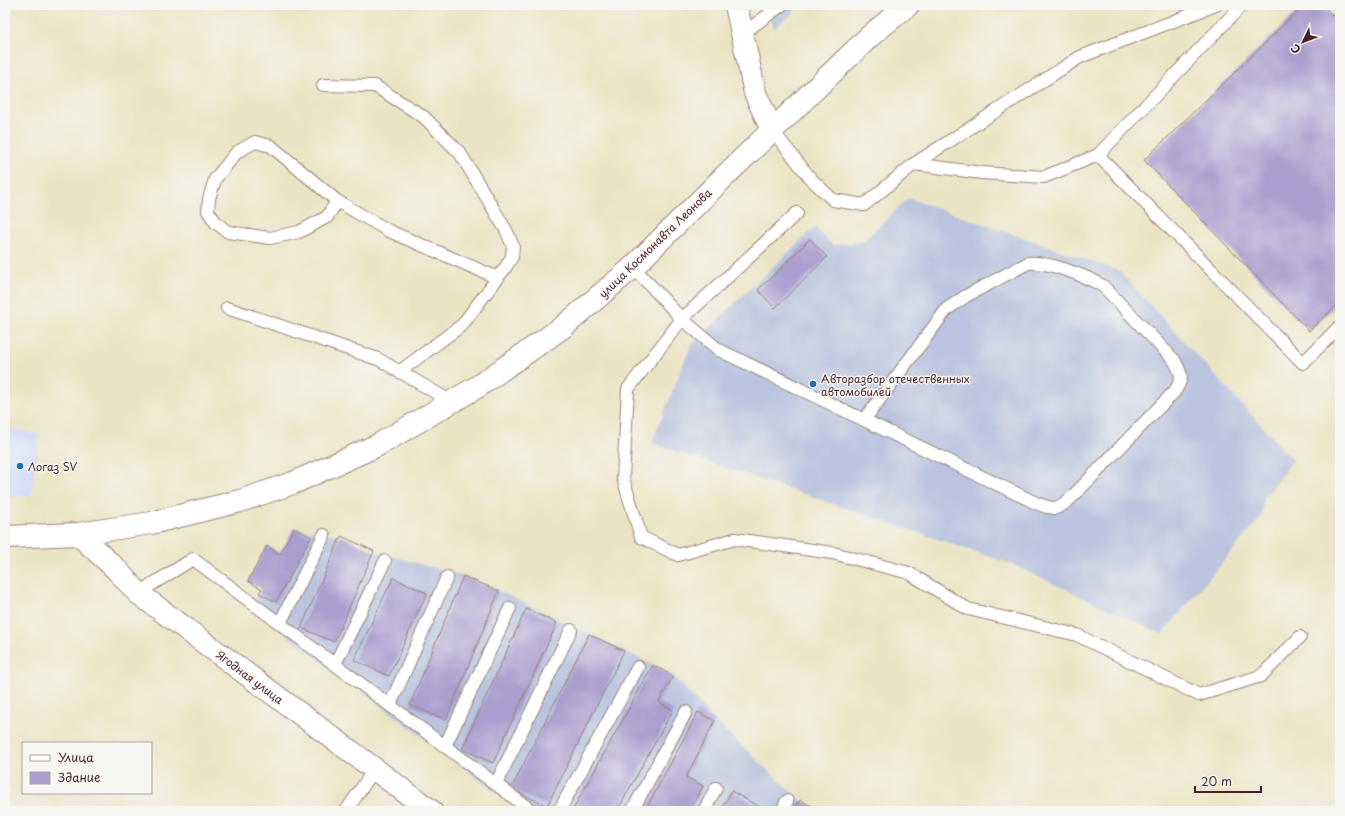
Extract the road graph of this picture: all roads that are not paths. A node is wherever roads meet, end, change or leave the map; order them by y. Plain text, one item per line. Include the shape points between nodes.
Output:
1 (736, 5) edge
2 (782, 5) edge
3 (908, 5) edge
4 (1216, 5) edge
5 (1242, 5) edge
6 (743, 33) junction
7 (324, 85) dead end
8 (772, 130) junction
9 (1098, 155) junction
10 (914, 164) junction
11 (338, 201) junction
12 (797, 213) dead end
13 (633, 267) junction
14 (498, 278) junction
15 (227, 308) dead end
16 (682, 319) junction
17 (1340, 326) edge
18 (399, 372) junction
19 (452, 402) junction
20 (864, 420) junction
21 (5, 525) edge
22 (78, 534) junction
23 (43, 535) junction
24 (324, 535) dead end
25 (5, 537) edge
26 (385, 561) dead end
27 (447, 577) dead end
28 (138, 593) junction
29 (510, 608) dead end
30 (280, 623) junction
31 (571, 630) dead end
32 (1300, 636) dead end
33 (335, 664) junction
34 (638, 667) dead end
35 (390, 706) junction
36 (686, 712) dead end
37 (445, 746) junction
38 (374, 770) junction
39 (496, 784) junction
40 (716, 788) dead end
41 (346, 811) edge
42 (431, 811) edge
43 (532, 811) edge
44 (559, 811) edge
45 (632, 811) edge
46 (704, 811) edge

1 - 6 main road
2 - 6 lane
3 - 8 main road, улица Космонавта Леонова via 870,36
4 - 10 lane via 1080,57
5 - 9 lane
6 - 8 main road via 755,94
7 - 14 lane via 375,86 424,118 460,153 513,246 512,257
8 - 10 lane via 811,179 833,200 864,205
8 - 13 main road, улица Космонавта Леонова
9 - 10 lane via 1044,177 982,173
9 - 17 lane via 1303,363
11 - 11 lane via 271,146 255,142 237,152 215,179 208,211 216,223 228,232 270,238 299,232 326,217
11 - 14 lane via 389,231
12 - 16 lane
13 - 16 lane
13 - 19 main road, улица Космонавта Леонова via 564,328
14 - 18 lane via 462,325
15 - 18 lane via 378,359
16 - 20 lane via 719,350
16 - 32 lane via 628,389 623,478 641,537 678,555 735,539 833,553 909,574 968,609 1076,635 1199,695 1261,676
18 - 19 lane
19 - 22 main road, улица Космонавта Леонова via 378,445 293,483 240,501 151,523
20 - 20 lane via 1052,509 1062,506 1073,496 1175,391 1181,373 1174,360 1103,286 1092,279 1066,271 1036,262 1028,263 947,309
21 - 23 lane
22 - 23 main road, улица Космонавта Леонова
22 - 28 main road, Ягодная улица
23 - 25 main road, улица Космонавта Леонова
24 - 30 lane
26 - 33 lane
27 - 35 lane
28 - 30 lane via 193,559
28 - 38 main road, Ягодная улица
29 - 37 lane
30 - 33 lane
31 - 39 lane
33 - 35 lane
34 - 44 lane
35 - 37 lane
36 - 45 lane
37 - 39 lane
38 - 41 lane
38 - 42 main road, Ягодная улица
39 - 43 lane
40 - 46 lane

